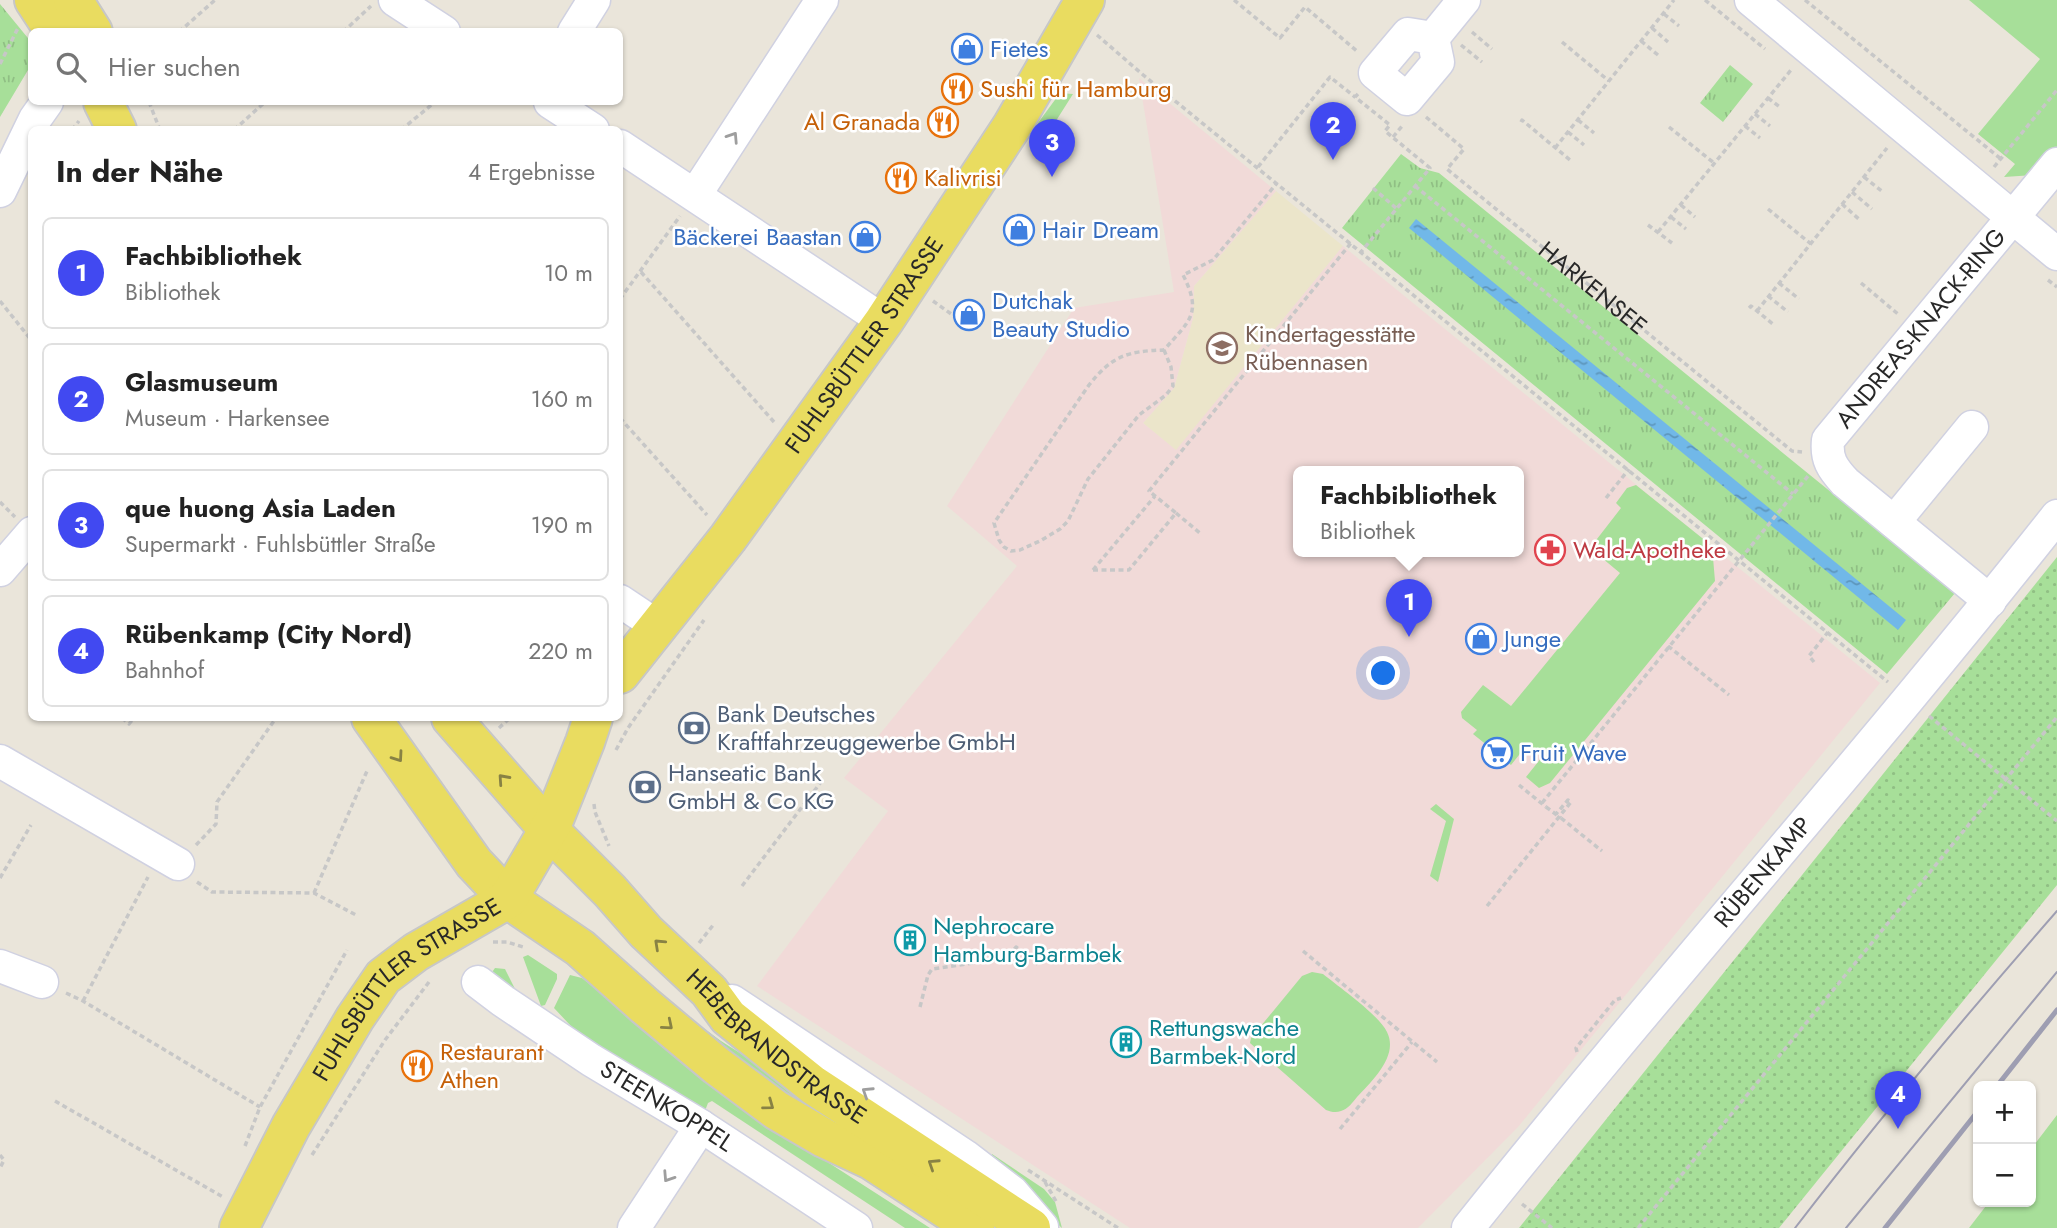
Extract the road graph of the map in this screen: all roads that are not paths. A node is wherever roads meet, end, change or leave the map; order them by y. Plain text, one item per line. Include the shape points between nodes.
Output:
1 (73, 0) edge
2 (395, 0) edge
3 (594, 0) edge
4 (822, 0) edge
5 (1751, 0) edge
6 (1080, 8) edge
7 (1465, 14) edge
8 (90, 28) edge
9 (438, 28) edge
10 (576, 28) edge
11 (1444, 39) junction
12 (45, 105) edge
13 (104, 105) edge
14 (130, 105) edge
15 (555, 105) edge
16 (32, 126) edge
17 (115, 126) edge
18 (140, 126) edge
19 (587, 126) edge
20 (28, 133) edge
21 (623, 148) edge
22 (2057, 164) edge
23 (0, 191) edge
24 (695, 195) junction
25 (2013, 217) junction
26 (2057, 254) edge
27 (884, 321) junction
28 (1972, 427) dead end
29 (2057, 516) edge
30 (1894, 522) junction
31 (28, 538) edge
32 (0, 570) edge
33 (1990, 601) junction
34 (623, 603) edge
35 (659, 627) junction
36 (623, 670) edge
37 (373, 721) edge
38 (455, 721) edge
39 (592, 721) edge
40 (0, 761) edge
41 (549, 830) junction
42 (178, 863) road end
43 (508, 898) junction
44 (0, 966) edge
45 (42, 982) road end
46 (478, 982) dead end
47 (823, 1077) junction
48 (701, 1126) junction
49 (824, 1138) junction
50 (231, 1213) edge
51 (1044, 1220) edge
52 (634, 1228) edge
53 (856, 1228) edge
54 (975, 1228) edge
55 (1468, 1228) edge

1 - 8 main road
2 - 9 street
3 - 10 street
24 -> 4 street
5 - 25 street
6 - 27 main road, FUHLSBÜTTLER STRASSE via 1012,126
7 - 11 street
11 - 11 street via 1438,62 1407,99 1375,73 1408,34
12 - 16 street
13 - 17 main road
14 - 18 main road
15 - 19 street
20 - 23 street
21 - 24 street
22 - 25 street, ANDREAS-KNACK-RING
24 - 27 street
25 - 26 street
25 - 30 street, ANDREAS-KNACK-RING via 1828,440 1818,465 1833,469
27 - 35 main road, FUHLSBÜTTLER STRASSE
28 - 30 street
29 - 33 street, RÜBENKAMP
30 - 33 street, ANDREAS-KNACK-RING
31 - 32 street
33 - 55 street, RÜBENKAMP
34 - 35 street
35 - 36 main road, FUHLSBÜTTLER STRASSE
37 -> 43 main road, HEBEBRANDSTRASSE via 474,863
41 -> 38 main road, HEBEBRANDSTRASSE
39 - 41 main road, FUHLSBÜTTLER STRASSE
40 - 42 street
41 - 43 main road, FUHLSBÜTTLER STRASSE
47 -> 41 main road, HEBEBRANDSTRASSE via 728,1017 722,996 646,932
43 -> 49 main road, HEBEBRANDSTRASSE via 580,948 736,1080
43 - 50 main road, FUHLSBÜTTLER STRASSE via 416,952 383,977
44 - 45 street
46 - 48 street, STEENKOPPEL via 591,1060
47 - 49 street via 810,1097 810,1112
51 -> 47 main road, HEBEBRANDSTRASSE
48 -> 52 street
48 - 53 street, STEENKOPPEL
49 - 54 main road, HEBEBRANDSTRASSE via 871,1160

